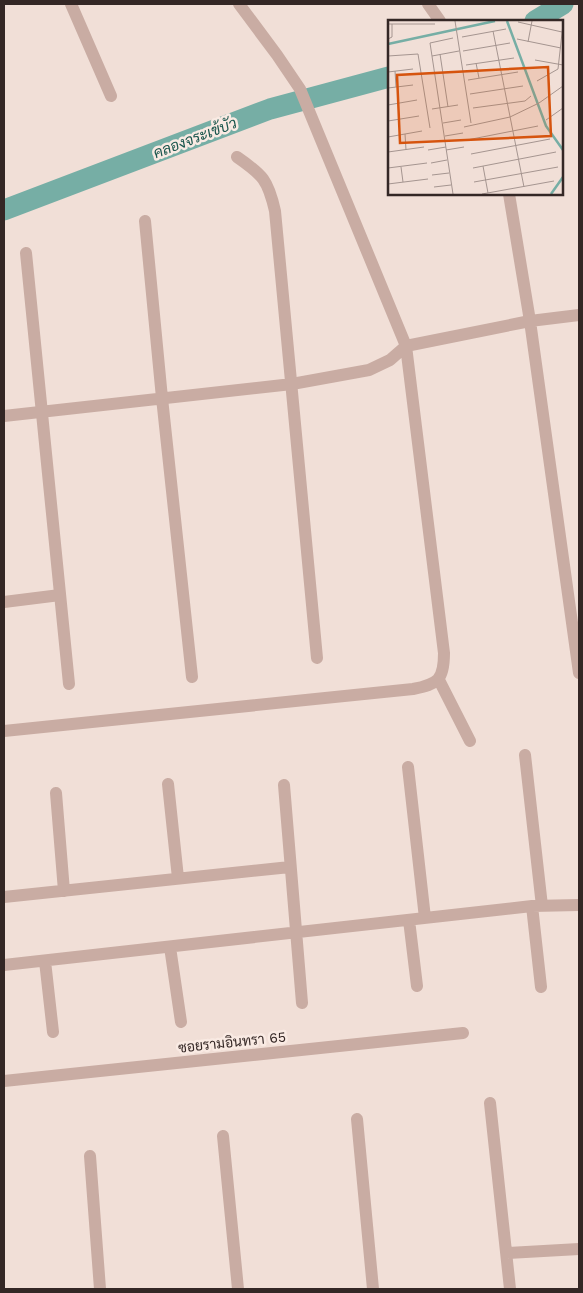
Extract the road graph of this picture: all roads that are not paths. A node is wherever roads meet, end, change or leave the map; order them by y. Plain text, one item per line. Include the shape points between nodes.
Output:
1 (71, 4) edge
2 (239, 4) edge
3 (428, 4) edge
4 (439, 20) edge
5 (111, 96) dead end
6 (236, 157) dead end
7 (509, 195) edge
8 (145, 221) dead end
9 (26, 253) dead end
10 (579, 315) edge
11 (530, 321) junction
12 (406, 346) junction
13 (292, 384) junction
14 (162, 398) junction
15 (41, 412) junction
16 (4, 416) edge
17 (60, 595) junction
18 (4, 602) edge
19 (576, 626) edge
20 (317, 658) dead end
21 (579, 673) edge
22 (192, 677) dead end
23 (439, 680) junction
24 (69, 684) dead end
25 (4, 731) edge
26 (470, 741) dead end
27 (525, 754) dead end
28 (408, 767) dead end
29 (168, 784) dead end
30 (284, 785) dead end
31 (56, 793) dead end
32 (290, 867) junction
33 (178, 878) junction
34 (64, 891) junction
35 (4, 898) edge
36 (579, 905) edge
37 (537, 906) junction
38 (425, 918) junction
39 (409, 920) junction
40 (295, 933) junction
41 (170, 947) junction
42 (45, 961) junction
43 (4, 965) edge
44 (418, 986) dead end
45 (541, 986) dead end
46 (302, 1004) dead end
47 (181, 1022) dead end
48 (52, 1032) dead end
49 (463, 1033) dead end
50 (4, 1081) edge
51 (490, 1103) dead end
52 (357, 1119) dead end
53 (223, 1136) dead end
54 (90, 1156) dead end
55 (579, 1249) edge
56 (507, 1252) junction
57 (100, 1289) edge
58 (238, 1289) edge
59 (373, 1289) edge
60 (510, 1289) edge

1 - 5 street
2 - 12 street via 300,89
3 - 4 street
6 - 13 street via 258,172 270,189 275,211
7 - 11 street
8 - 14 street
9 - 15 street
10 - 11 street
11 - 12 street
11 - 19 street
12 - 13 street via 390,360 368,370
12 - 23 street via 444,653 444,669
13 - 14 street
13 - 20 street
14 - 15 street
14 - 22 street
15 - 16 street
15 - 17 street
17 - 18 street
17 - 24 street
19 - 21 street
23 - 25 street via 413,689
23 - 26 street
27 - 37 street
28 - 38 street
29 - 33 street
30 - 32 street
31 - 34 street
32 - 33 street
32 - 40 street
33 - 34 street
34 - 35 street
36 - 37 street
37 - 38 street
37 - 45 street
38 - 39 street
39 - 40 street
39 - 44 street
40 - 41 street
40 - 46 street
41 - 42 street
41 - 47 street
42 - 43 street
42 - 48 street
49 - 50 street, ซอยรามอินทรา 65
51 - 56 street
52 - 59 street
53 - 58 street
54 - 57 street
55 - 56 street
56 - 60 street

